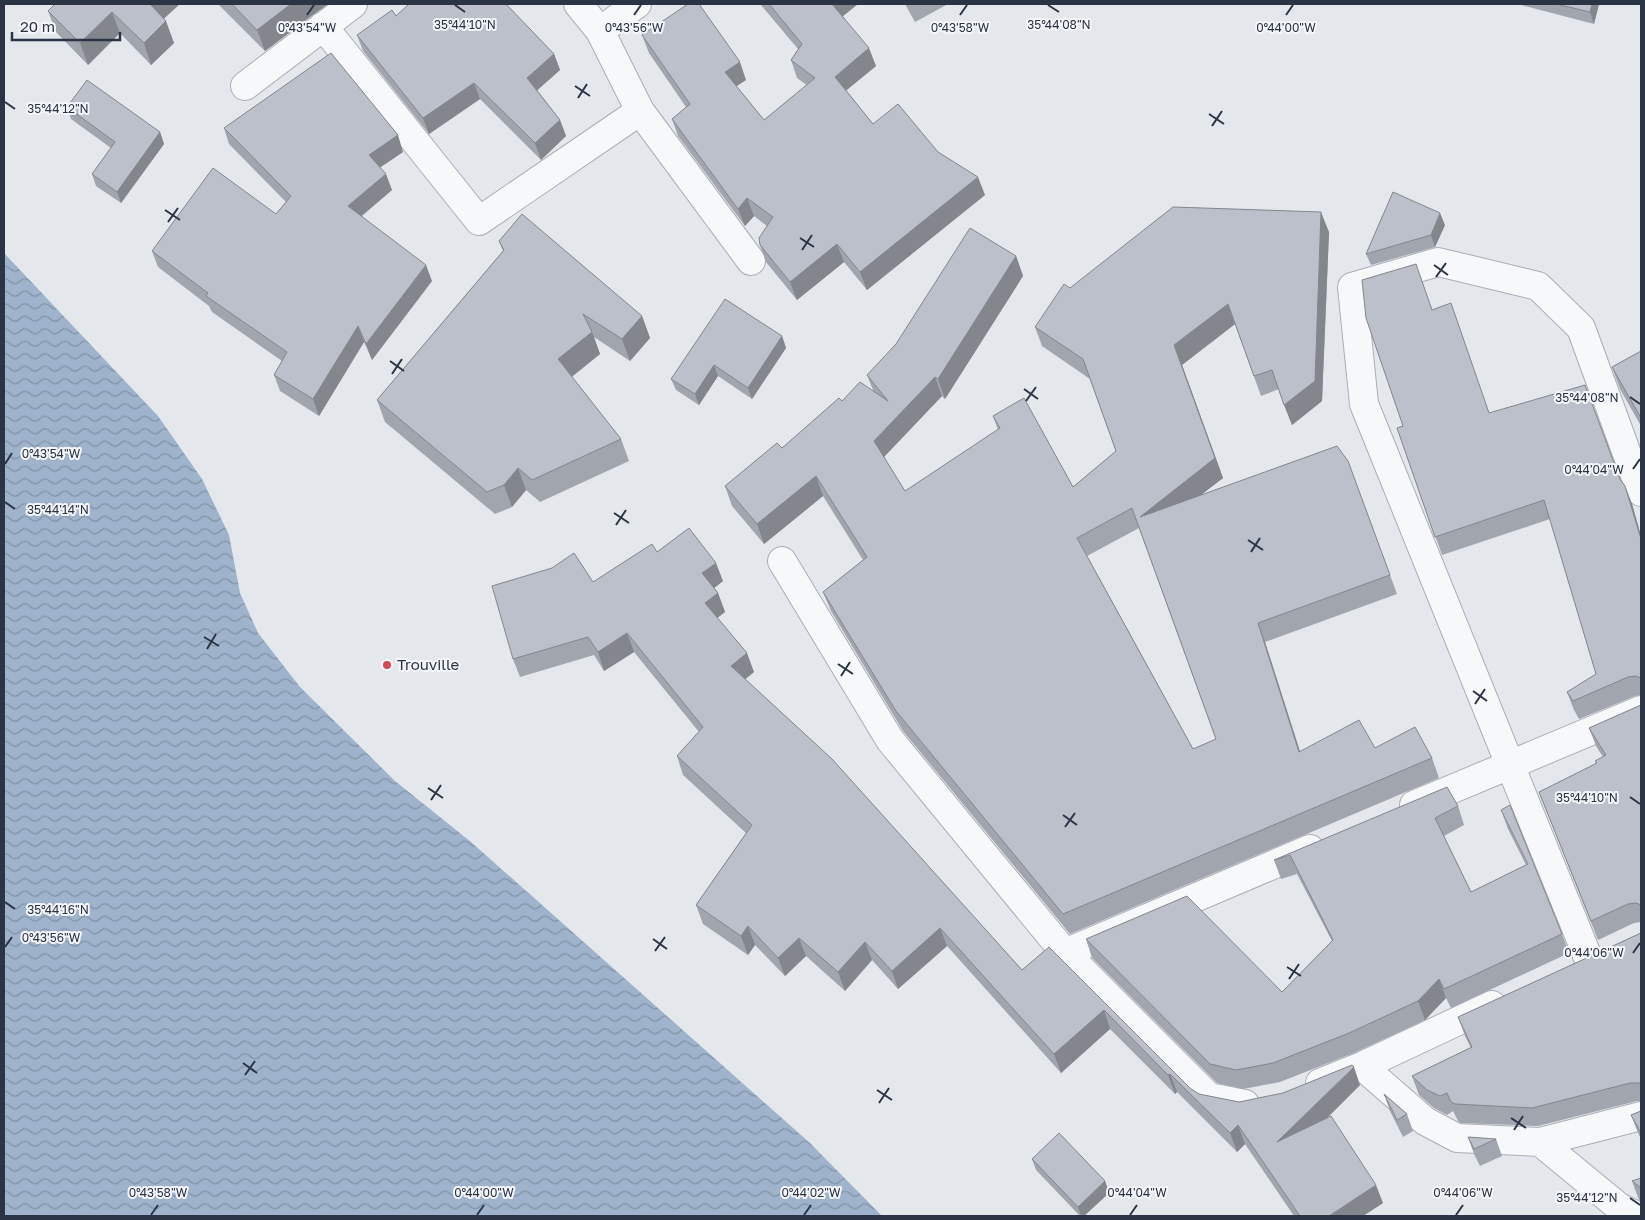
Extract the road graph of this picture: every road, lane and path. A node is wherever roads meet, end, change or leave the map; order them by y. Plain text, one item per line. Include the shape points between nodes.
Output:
1 (353, 4) edge
2 (578, 4) edge
3 (637, 4) edge
4 (323, 26) junction
5 (600, 32) junction
6 (245, 86) dead end
7 (640, 111) junction
8 (751, 262) dead end
9 (1641, 492) edge
10 (782, 561) dead end
11 (1641, 710) edge
12 (1510, 765) junction
13 (1392, 815) edge
14 (1328, 842) edge
15 (1615, 948) edge
16 (1065, 953) junction
17 (1589, 960) junction
18 (1563, 972) edge
19 (1510, 996) edge
20 (1362, 1066) junction
21 (1641, 1116) edge
22 (1540, 1142) junction
23 (1637, 1216) edge

1 - 4 street
2 - 5 street
3 - 5 street
4 - 6 street
4 - 7 street via 479,221
5 - 7 street
7 - 8 street
9 - 12 street via 1582,328 1538,286 1438,262 1352,286 1364,404
10 - 16 street via 890,740
11 - 12 street
12 - 13 street
12 - 17 street
14 - 16 street
15 - 17 street
16 - 20 street via 1209,1097 1243,1105 1280,1097
17 - 18 street
19 - 20 street
20 - 22 street via 1425,1121 1457,1138
21 - 22 street
22 - 23 street via 1619,1207

